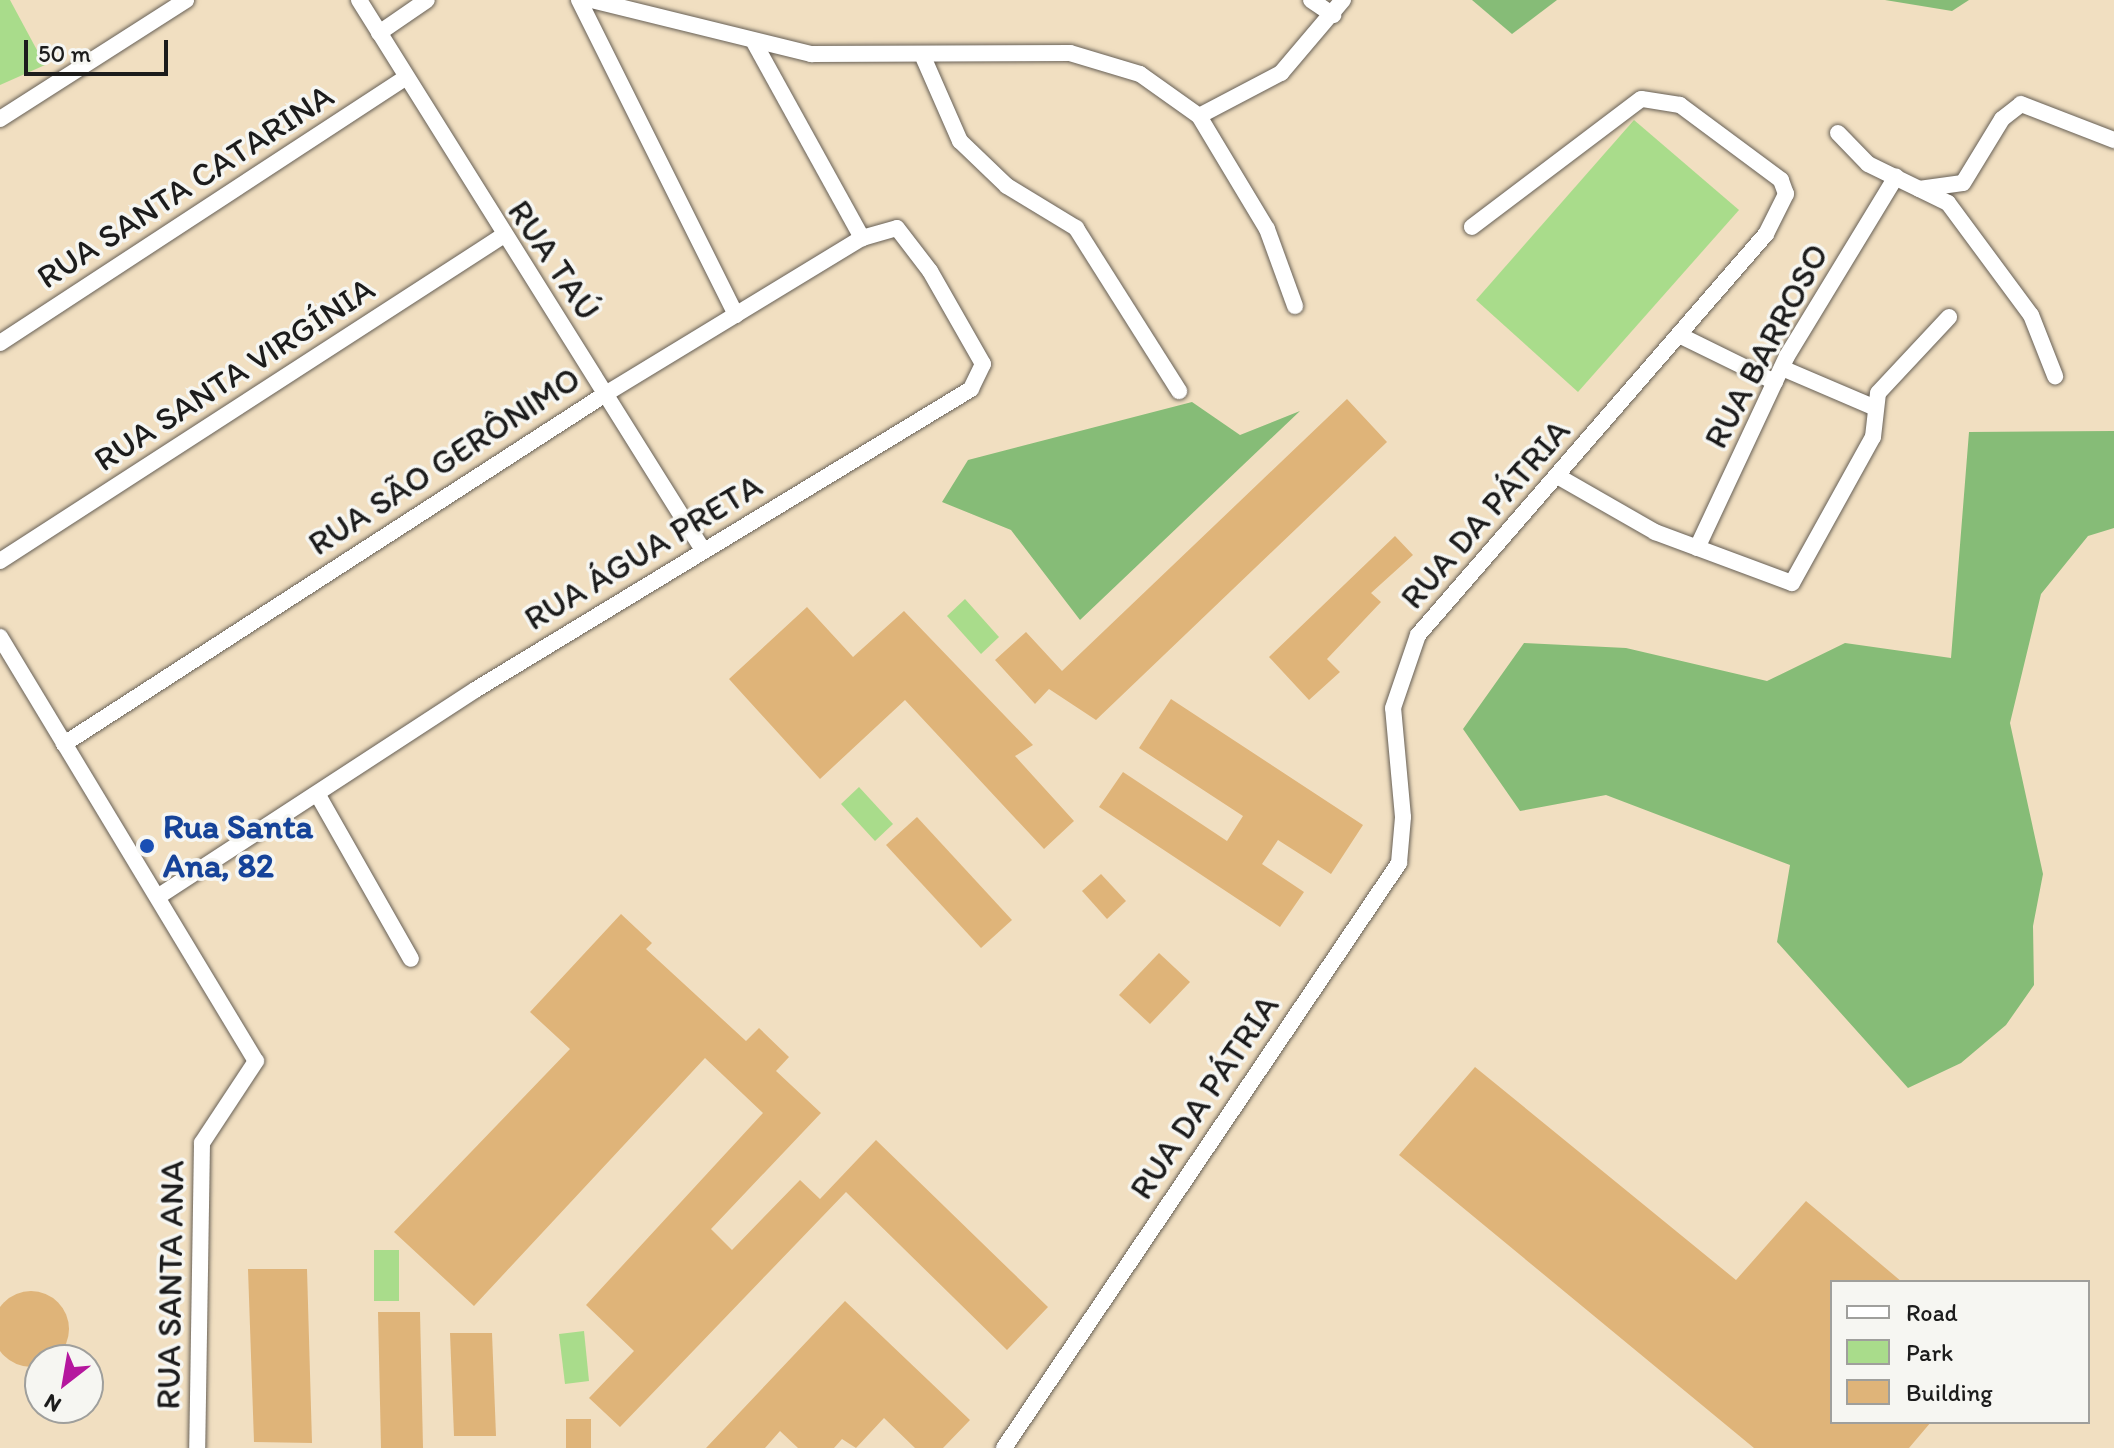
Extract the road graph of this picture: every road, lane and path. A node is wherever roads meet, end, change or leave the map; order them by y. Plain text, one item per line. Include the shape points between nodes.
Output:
1 (186, 0) edge
2 (359, 0) edge
3 (427, 0) edge
4 (579, 0) edge
5 (591, 0) edge
6 (1311, 0) edge
7 (1343, 0) edge
8 (1333, 15) junction
9 (379, 33) junction
10 (755, 44) junction
11 (924, 59) junction
12 (403, 79) junction
13 (1199, 116) junction
14 (0, 119) edge
15 (1838, 133) dead end
16 (2114, 140) edge
17 (1896, 177) junction
18 (1918, 189) junction
19 (1472, 227) dead end
20 (501, 237) junction
21 (862, 238) junction
22 (1295, 306) dead end
23 (736, 315) junction
24 (1949, 317) dead end
25 (1679, 335) junction
26 (0, 343) edge
27 (1779, 375) junction
28 (2055, 376) dead end
29 (1179, 391) dead end
30 (607, 393) junction
31 (1876, 408) junction
32 (1559, 477) junction
33 (1697, 548) junction
34 (703, 550) junction
35 (0, 561) edge
36 (0, 637) edge
37 (64, 744) junction
38 (319, 797) junction
39 (158, 897) junction
40 (411, 959) dead end
41 (197, 1448) edge
42 (1004, 1448) edge

1 - 14 street
2 - 9 street, RUA TAÚ
3 - 9 street
4 - 23 street
5 - 10 street
6 - 8 street
7 - 8 street
8 - 13 street via 1281,73
9 - 12 street, RUA TAÚ
10 - 11 street
10 - 21 street
11 - 13 street via 1070,53 1140,74
11 - 29 street via 960,141 1007,186 1076,228
12 - 20 street, RUA TAÚ
12 - 26 street, RUA SANTA CATARINA
13 - 22 street via 1267,229
15 - 17 street via 1868,164
16 - 18 street via 2021,104 2002,119 1963,183
17 - 18 street
17 - 27 street, RUA BARROSO
18 - 28 street via 1948,203 2031,315
19 - 25 street, RUA DA PÁTRIA via 1641,99 1680,105 1781,180 1786,194 1766,234
20 - 30 street, RUA TAÚ
20 - 35 street, RUA SANTA VIRGÍNIA
21 - 23 street, RUA SÃO GERÔNIMO
21 - 34 street, RUA ÁGUA PRETA via 888,226 906,234 983,374 958,399
23 - 30 street, RUA SÃO GERÔNIMO
24 - 31 street via 1878,393
25 - 27 street
25 - 32 street, RUA DA PÁTRIA
27 - 31 street
27 - 33 street, RUA BARROSO
30 - 34 street, RUA TAÚ
30 - 37 street, RUA SÃO GERÔNIMO
31 - 33 street via 1863,457 1792,583
32 - 33 street
32 - 42 street, RUA DA PÁTRIA via 1441,606 1403,671 1393,708 1403,817 1399,863
34 - 38 street, RUA ÁGUA PRETA
36 - 37 street, RUA SANTA ANA
37 - 39 street, RUA SANTA ANA
38 - 39 street, RUA ÁGUA PRETA
38 - 40 street
39 - 41 street, RUA SANTA ANA via 256,1061 254,1076 211,1121 202,1143

